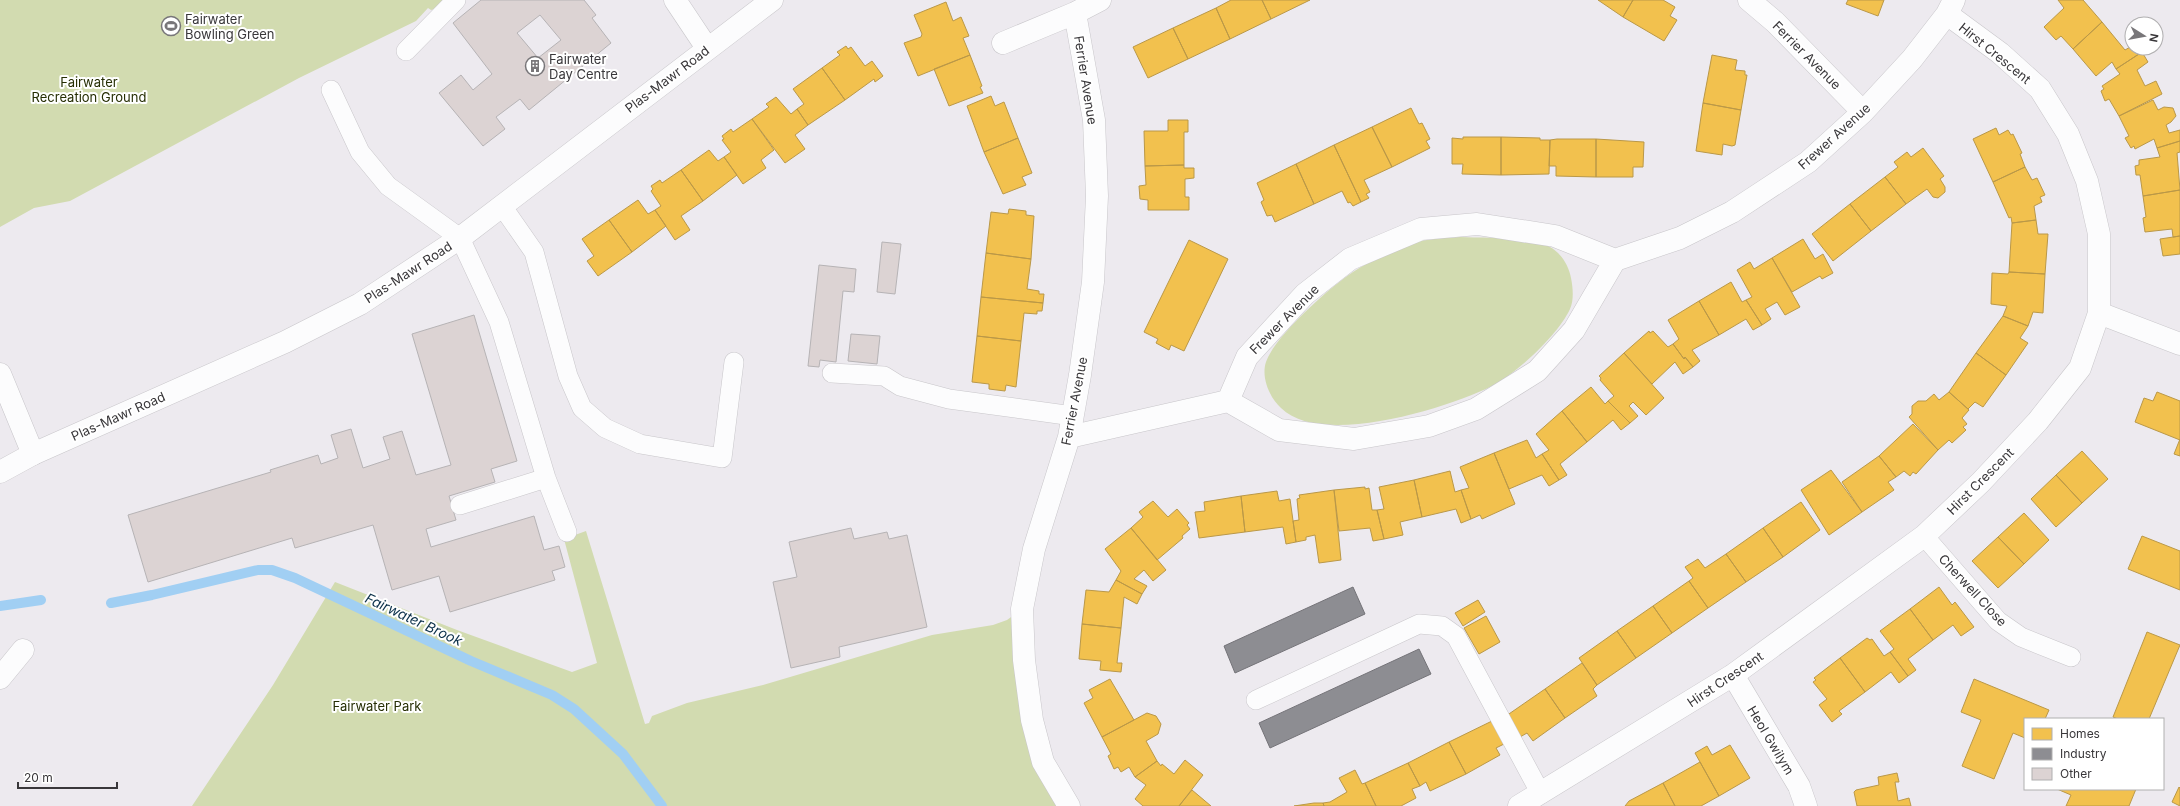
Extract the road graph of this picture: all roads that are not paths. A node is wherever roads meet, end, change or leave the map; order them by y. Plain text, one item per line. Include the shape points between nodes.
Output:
1 (456, 0) edge
2 (675, 0) edge
3 (772, 0) edge
4 (1100, 0) edge
5 (1749, 0) edge
6 (1950, 7) edge
7 (1075, 13) junction
8 (1003, 43) dead end
9 (707, 48) junction
10 (406, 51) dead end
11 (331, 90) dead end
12 (1863, 112) junction
13 (502, 206) junction
14 (460, 238) junction
15 (1615, 260) junction
16 (2099, 313) junction
17 (2180, 344) edge
18 (734, 362) dead end
19 (832, 373) dead end
20 (0, 374) edge
21 (1228, 401) junction
22 (1073, 416) junction
23 (1069, 437) junction
24 (33, 454) junction
25 (0, 472) edge
26 (546, 478) junction
27 (460, 505) dead end
28 (567, 532) dead end
29 (1924, 536) junction
30 (23, 650) dead end
31 (2071, 657) dead end
32 (1733, 676) junction
33 (0, 678) edge
34 (1256, 700) dead end
35 (1541, 794) junction
36 (1068, 806) edge
37 (1519, 806) edge
38 (1806, 806) edge

1 - 10 lane
2 - 9 street
3 - 9 street, Plas-Mawr Road
4 - 7 street
5 - 12 street, Ferrier Avenue via 1775,22
6 - 12 street, Frewer Avenue via 1912,59
6 - 16 street, Hirst Crescent via 2040,89 2068,134 2087,181 2099,234
7 - 8 street
7 - 22 street, Ferrier Avenue via 1094,120 1097,196 1093,282
9 - 13 street, Plas-Mawr Road
11 - 14 lane via 360,152 388,186
12 - 15 street, Frewer Avenue via 1808,162 1732,212 1680,238
13 - 14 street, Plas-Mawr Road
13 - 18 lane via 534,252 568,376 582,408 605,428 640,444 722,458
14 - 24 street, Plas-Mawr Road via 360,304 285,342
14 - 26 lane via 498,322
15 - 21 street, Frewer Avenue via 1555,236 1477,224 1422,229 1350,259 1305,294 1247,357
15 - 21 street via 1574,330 1537,371 1476,409 1429,426 1354,439 1279,430
16 - 17 street
16 - 29 street, Hirst Crescent via 2080,368 2038,422 1981,482
19 - 22 lane via 884,376 900,386 949,399
20 - 24 street
21 - 23 street
22 - 23 street, Ferrier Avenue
23 - 36 street, Ferrier Avenue via 1034,549 1022,609 1024,660 1032,720 1043,762
24 - 25 street, Plas-Mawr Road
26 - 27 lane
26 - 28 lane
29 - 31 lane, Cherwell Close via 1998,620 2021,637
29 - 32 street, Hirst Crescent
30 - 33 street
32 - 35 street, Hirst Crescent
32 - 38 street, Heol Gwilym via 1799,786
34 - 35 lane via 1419,624 1442,626 1456,636
35 - 37 street, Hirst Crescent

